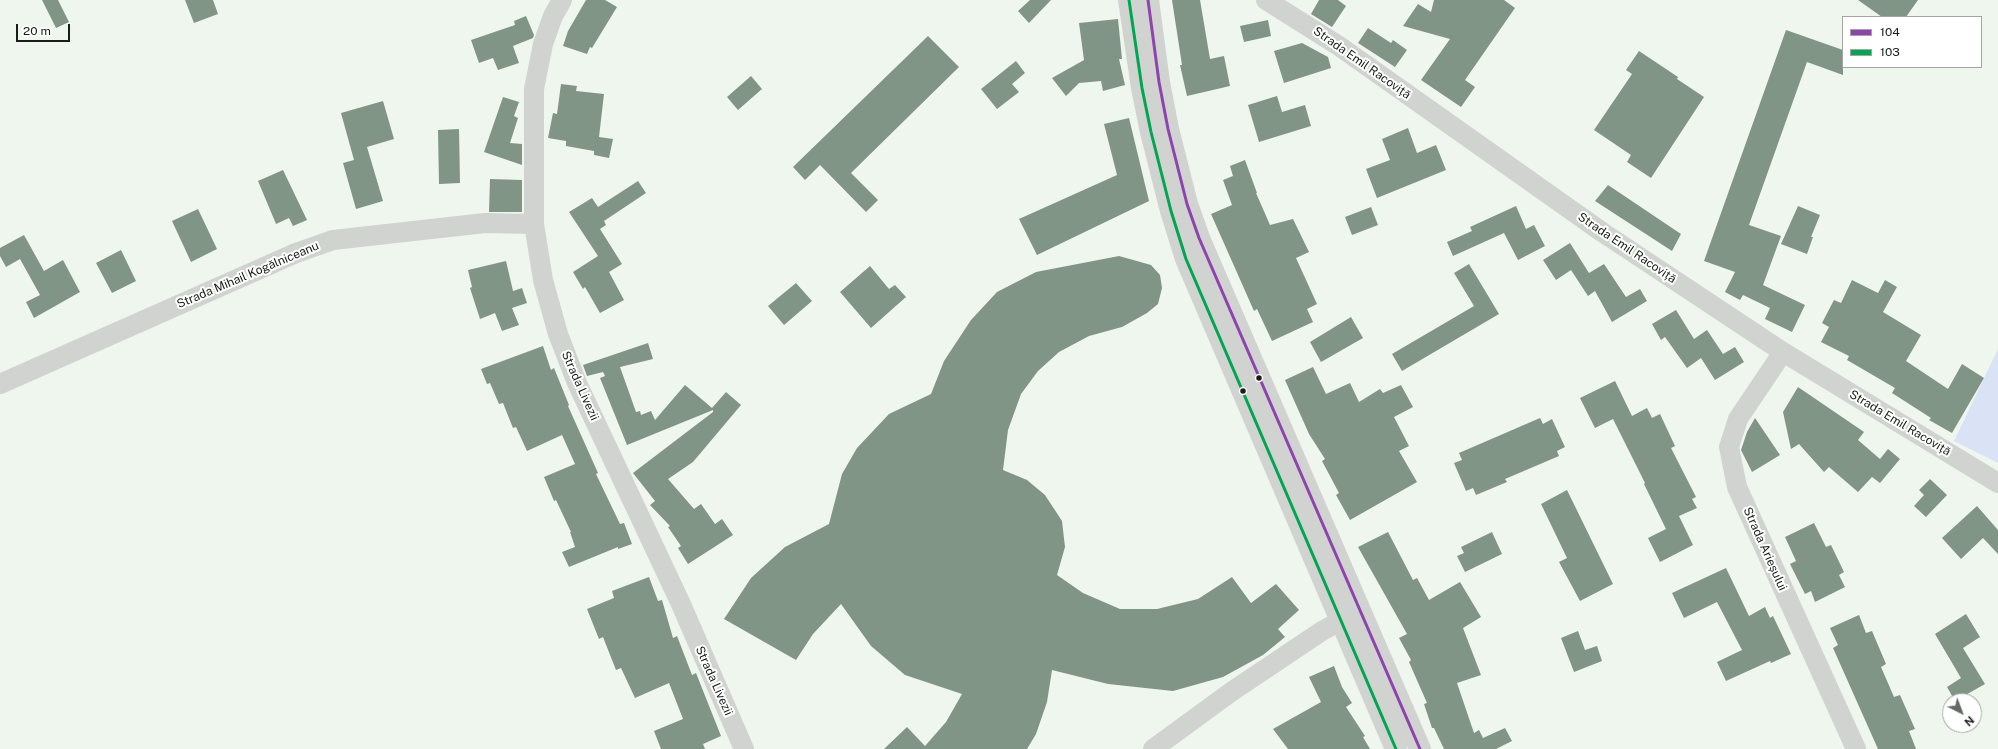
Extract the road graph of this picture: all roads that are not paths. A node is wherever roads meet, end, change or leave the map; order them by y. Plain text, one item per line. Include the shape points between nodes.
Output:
1 (562, 0) edge
2 (1129, 0) edge
3 (1148, 0) edge
4 (1266, 0) edge
5 (534, 224) junction
6 (1783, 352) junction
7 (0, 384) edge
8 (1998, 483) edge
9 (1359, 611) junction
10 (1340, 621) junction
11 (744, 749) edge
12 (1153, 749) edge
13 (1396, 749) edge
14 (1420, 749) edge
15 (1856, 749) edge

1 - 5 street, Strada Livezii via 543,44 534,89
2 - 10 main road via 1151,132 1184,253
3 - 9 main road via 1159,82 1187,204 1199,238
4 - 6 street, Strada Emil Racoviță via 1339,46 1602,232
5 - 7 street, Strada Mihail Kogălniceanu via 485,224 333,240 296,253
5 - 11 street, Strada Livezii via 543,280 571,369 680,602
6 - 8 street, Strada Emil Racoviță
6 - 15 street, Strada Arieșului via 1738,419 1728,447 1737,487
9 - 10 street
9 - 14 main road
10 - 12 street via 1231,692
10 - 13 main road

